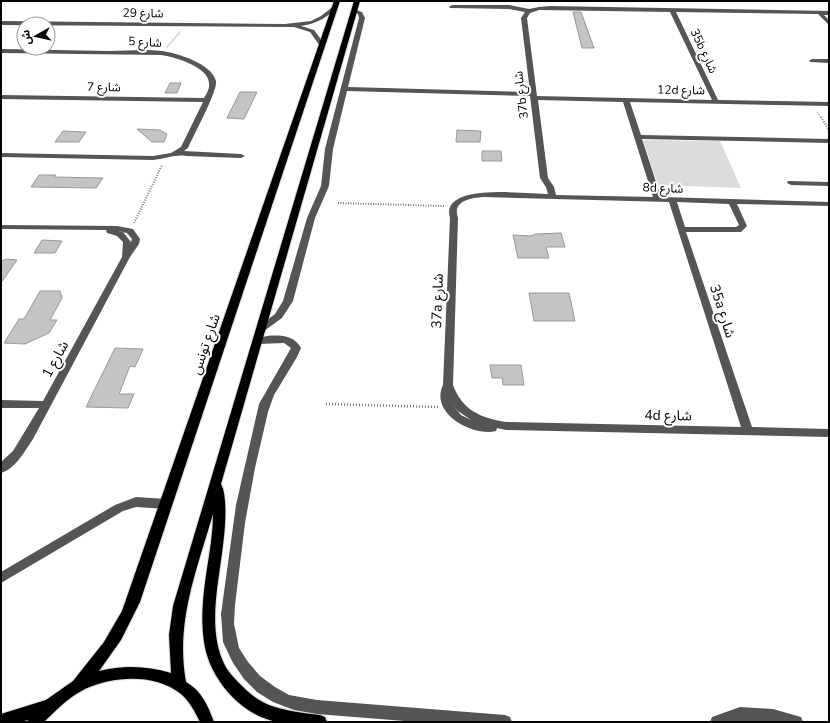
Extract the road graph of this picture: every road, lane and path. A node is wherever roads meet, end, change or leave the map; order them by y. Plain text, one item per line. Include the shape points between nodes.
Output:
1 (336, 4) edge
2 (355, 5) edge
3 (452, 7) dead end
4 (672, 10) junction
5 (530, 11) junction
6 (820, 12) junction
7 (829, 13) edge
8 (1, 23) edge
9 (829, 24) edge
10 (187, 25) junction
11 (285, 26) junction
12 (322, 45) junction
13 (1, 51) edge
14 (159, 53) junction
15 (812, 61) dead end
16 (829, 61) edge
17 (344, 89) junction
18 (532, 96) junction
19 (1, 97) edge
20 (207, 100) junction
21 (626, 100) junction
22 (716, 102) junction
23 (812, 104) junction
24 (829, 104) edge
25 (829, 130) edge
26 (638, 137) junction
27 (187, 140) junction
28 (829, 141) edge
29 (177, 152) junction
30 (1, 155) edge
31 (166, 156) junction
32 (241, 156) dead end
33 (132, 157) junction
34 (544, 178) junction
35 (791, 183) dead end
36 (826, 184) edge
37 (829, 194) edge
38 (539, 197) junction
39 (553, 197) junction
40 (658, 200) junction
41 (672, 200) junction
42 (732, 202) junction
43 (338, 203) dead end
44 (460, 203) junction
45 (829, 204) edge
46 (454, 218) junction
47 (1, 227) edge
48 (96, 229) junction
49 (681, 229) junction
50 (130, 231) junction
51 (126, 257) junction
52 (260, 335) junction
53 (448, 385) junction
54 (1, 404) edge
55 (46, 404) junction
56 (326, 404) dead end
57 (448, 407) junction
58 (463, 416) junction
59 (748, 432) junction
60 (829, 433) edge
61 (1, 469) edge
62 (216, 483) junction
63 (166, 504) junction
64 (1, 578) edge
65 (78, 685) junction
66 (180, 685) junction
67 (48, 707) junction
68 (754, 718) edge
69 (209, 720) edge
70 (1, 721) edge
71 (34, 722) edge
72 (320, 722) edge
73 (505, 722) edge
74 (717, 722) edge
75 (796, 722) edge

1 - 11 street, شارع 29 via 318,21
1 - 12 main road, شارع تونس
2 - 17 street via 362,18
2 - 52 main road
3 - 5 street via 509,7
4 - 5 street via 550,8
4 - 6 street
4 - 22 street, 35b شارع
5 - 18 street, 37b شارع via 524,18
6 - 7 street
6 - 9 street
8 - 10 street, شارع 29
10 - 11 street, شارع 29
10 - 14 path
11 - 12 street, شارع 29 via 312,31
12 - 63 main road, شارع تونس
13 - 14 street, شارع 5
14 - 20 street, شارع 5 via 181,58 210,74 214,85
15 - 16 street
17 - 18 street, 12d شارع
17 - 52 street via 329,149 325,186 312,218 288,302 279,316
18 - 21 street, 12d شارع
18 - 34 street, 37b شارع
19 - 20 street, شارع 7
20 - 27 street, شارع 5
21 - 22 street, 12d شارع
21 - 26 street
22 - 23 street, 12d شارع
23 - 24 street, 12d شارع
23 - 25 path
26 - 28 street
26 - 40 street
27 - 29 street, شارع 5 via 184,148
27 - 33 street, شارع 5 via 168,153
29 - 31 street, شارع 5
29 - 32 street
30 - 33 street, شارع 5
31 - 33 street, شارع 5
31 - 50 path
34 - 38 street, 37b شارع
34 - 39 street, 37b شارع
35 - 36 street
36 - 37 street
38 - 39 street, 8d شارع
38 - 44 street, 8d شارع via 496,195
39 - 40 street, 8d شارع
40 - 41 street, 8d شارع
41 - 42 street, 8d شارع
41 - 49 street, 35a شارع
42 - 45 street, 8d شارع
42 - 49 street via 743,226 738,230
43 - 44 path
44 - 46 street
44 - 46 street, 37a شارع via 452,212
46 - 53 street, 37a شارع
47 - 48 street
48 - 50 street via 117,228
48 - 51 street via 124,237 128,245
49 - 59 street, 35a شارع
50 - 51 street, شارع 1 via 136,242
51 - 55 street, شارع 1
52 - 62 main road
52 - 73 street via 270,339 288,340 297,348 265,403 235,547 228,618 232,649 244,670 263,688 288,701 317,707
53 - 57 street, 37a شارع via 445,394
53 - 58 street, 37a شارع
54 - 55 street
55 - 61 street, شارع 1 via 23,445
56 - 57 path
57 - 58 street
58 - 59 street, 4d شارع via 471,424 484,428 506,426
59 - 60 street, 4d شارع
62 - 66 main road via 177,621 175,653
62 - 72 main road via 219,518 209,633 212,653 220,672 233,689 251,703 271,713
63 - 64 street via 136,502 119,508
63 - 65 main road, شارع تونس via 133,602 120,630 102,658
65 - 66 main road via 105,675 132,671 158,674
65 - 67 main road
66 - 69 main road via 195,698
67 - 70 main road
67 - 71 main road
68 - 74 street via 740,714
68 - 75 street via 773,716

